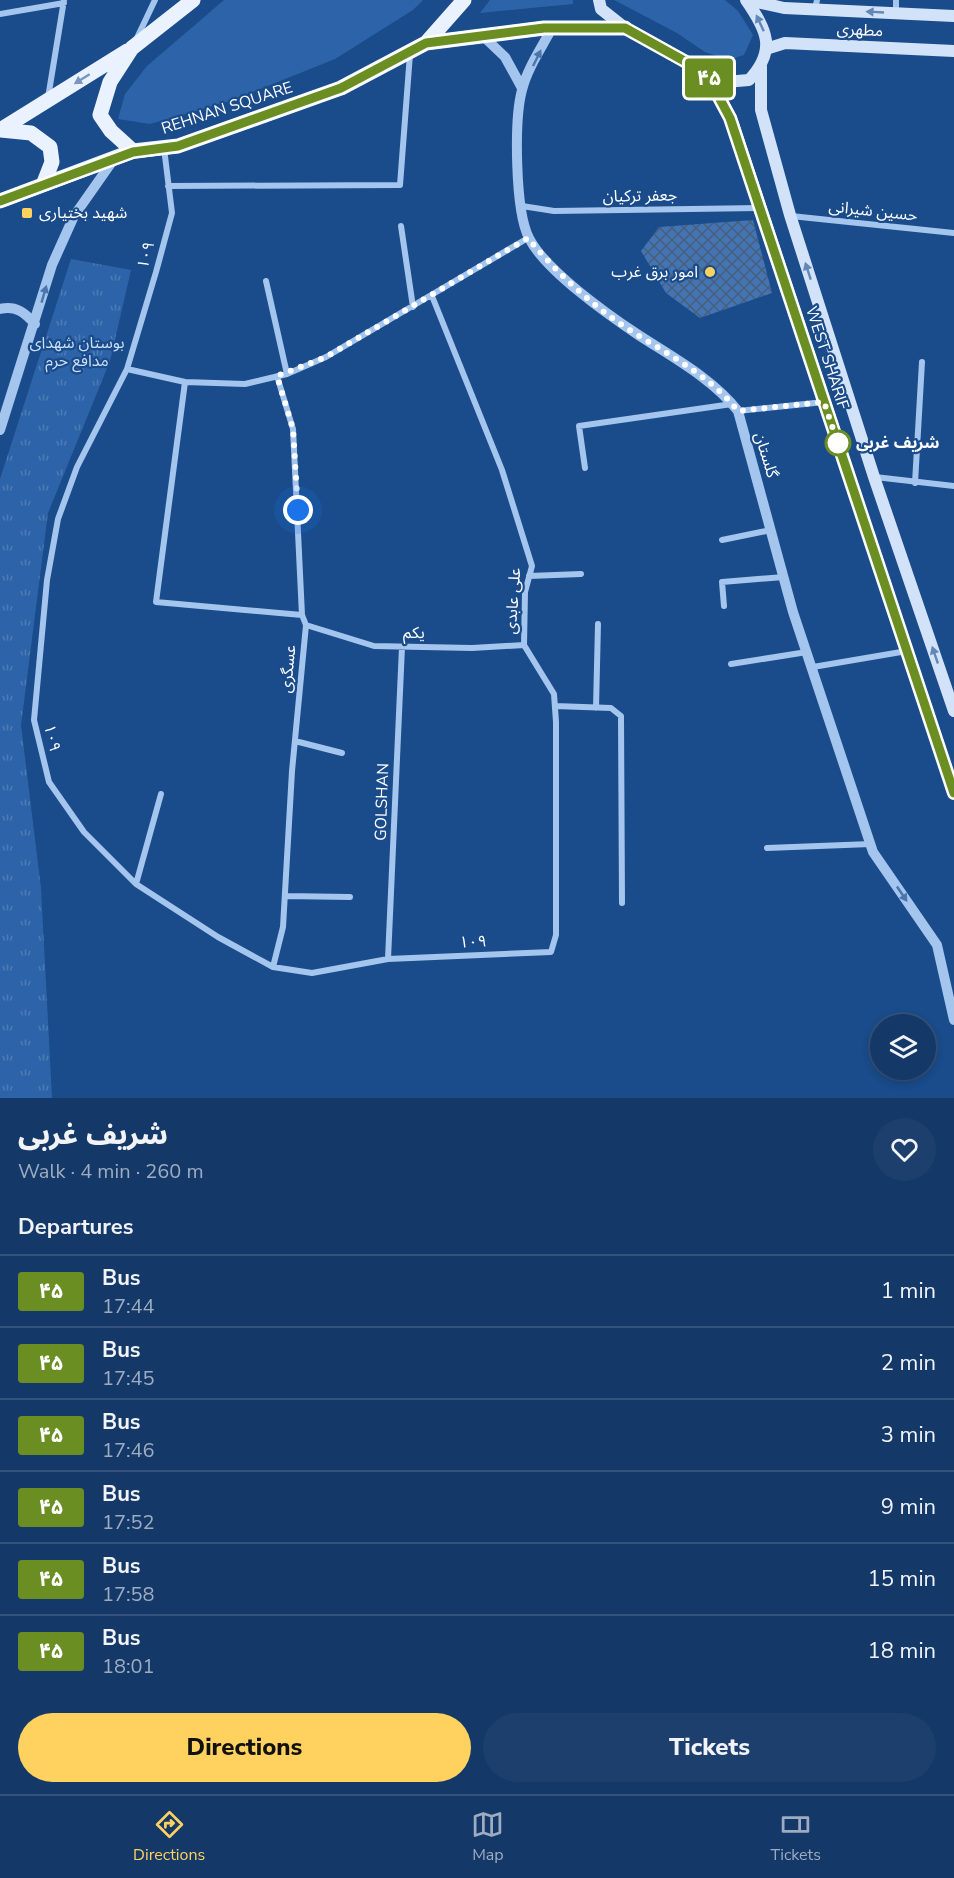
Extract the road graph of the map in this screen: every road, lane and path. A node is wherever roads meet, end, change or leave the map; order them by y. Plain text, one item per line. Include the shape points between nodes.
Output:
1 (156, 0) edge
2 (193, 0) edge
3 (464, 0) edge
4 (599, 0) edge
5 (747, 0) edge
6 (896, 0) edge
7 (64, 1) edge
8 (816, 5) edge
9 (896, 13) junction
10 (0, 14) edge
11 (954, 16) edge
12 (552, 28) junction
13 (625, 28) junction
14 (485, 38) junction
15 (426, 43) junction
16 (132, 48) junction
17 (766, 49) junction
18 (954, 51) edge
19 (410, 54) junction
20 (761, 66) junction
21 (706, 73) junction
22 (522, 88) junction
23 (47, 101) junction
24 (1, 130) edge
25 (164, 148) junction
26 (133, 152) junction
27 (115, 158) junction
28 (43, 184) junction
29 (168, 186) junction
30 (0, 201) edge
31 (522, 206) junction
32 (759, 208) junction
33 (790, 215) junction
34 (401, 225) dead end
35 (954, 233) edge
36 (528, 238) junction
37 (267, 281) dead end
38 (432, 296) junction
39 (413, 307) junction
40 (0, 309) edge
41 (35, 324) junction
42 (922, 362) dead end
43 (127, 369) junction
44 (287, 374) junction
45 (277, 376) junction
46 (185, 382) junction
47 (824, 402) junction
48 (735, 407) junction
49 (0, 430) edge
50 (585, 468) dead end
51 (874, 477) junction
52 (915, 483) junction
53 (954, 486) edge
54 (771, 530) junction
55 (722, 540) dead end
56 (581, 574) dead end
57 (529, 576) junction
58 (784, 577) junction
59 (724, 606) dead end
60 (302, 615) junction
61 (598, 624) dead end
62 (306, 625) junction
63 (524, 645) junction
64 (402, 647) junction
65 (907, 651) junction
66 (807, 652) junction
67 (731, 664) dead end
68 (813, 667) junction
69 (555, 706) junction
70 (596, 708) junction
71 (954, 711) edge
72 (295, 741) junction
73 (342, 753) dead end
74 (954, 793) edge
75 (161, 794) dead end
76 (871, 844) junction
77 (767, 848) dead end
78 (136, 884) junction
79 (285, 896) junction
80 (350, 897) dead end
81 (622, 903) dead end
82 (551, 952) joint
83 (388, 959) junction
84 (273, 967) junction
85 (954, 1020) edge

1 - 16 street
2 - 16 main road
3 - 15 main road, REHNAN SQUARE
4 - 13 main road via 601,9
5 - 8 main road, مطهری via 784,8
17 -> 5 main road via 768,40
6 - 9 street
7 - 10 street
7 - 23 street
9 -> 8 main road, مطهری
9 - 11 main road, مطهری
12 - 13 main road
12 - 14 main road
22 -> 12 street
13 - 21 main road
14 - 15 main road
14 - 22 street via 505,57
15 - 19 main road, REHNAN SQUARE
16 -> 23 main road
16 - 26 main road via 110,82 100,115
17 - 18 main road, مطهری via 785,43
17 - 20 main road
19 - 25 main road, REHNAN SQUARE via 341,88
19 - 29 street via 400,185
20 - 21 main road via 748,80 725,82
20 - 33 main road via 761,110
21 - 32 main road, WEST SHARIF via 730,118
22 - 31 street via 518,122
23 - 24 main road
24 - 28 main road via 31,133 50,147 52,162
25 - 26 main road, REHNAN SQUARE
25 - 29 street, ۱۰۹
26 - 27 main road, REHNAN SQUARE
27 - 28 main road, REHNAN SQUARE
41 -> 27 street via 52,265 74,216
28 - 30 main road, REHNAN SQUARE
29 - 43 street, ۱۰۹ via 172,213
31 - 32 street, جعفر ترکیان via 554,211
31 - 36 street
32 - 47 main road, WEST SHARIF
33 - 35 street, حسین شیرانی
51 -> 33 main road
34 - 39 street
36 - 38 street
36 - 48 street via 548,263 608,315 724,392
37 - 44 street
38 - 39 street
38 - 57 street, علی عابدی via 502,470 531,566
39 - 44 street via 326,357
40 - 41 street via 24,311
41 - 49 street
42 - 52 street
43 - 46 street
43 - 78 street, ۱۰۹ via 77,467 58,519 47,580 34,720 49,782 84,832
44 - 45 street
45 - 46 street via 245,384
45 - 60 street, عسگری via 293,429
46 - 60 street via 156,602
47 - 48 street
47 - 65 main road, WEST SHARIF
48 - 50 street via 579,426
48 - 54 street, گلستان
51 - 52 street
71 -> 51 main road
52 - 53 street
54 - 55 street
54 - 58 street, گلستان
56 - 57 street
57 - 63 street, علی عابدی
58 - 59 street via 722,582
58 - 66 street, گلستان
60 - 62 street, عسگری
61 - 70 street
62 - 64 street, یکم via 374,646
62 - 72 street, عسگری
63 - 64 street, یکم
63 - 69 street, علی عابدی via 554,694
64 - 83 street, GOLSHAN
65 - 68 street
65 - 74 main road, WEST SHARIF
66 - 67 street
66 - 68 street, گلستان
68 - 76 street, گلستان
69 - 70 street
69 - 82 street, علی عابدی via 556,935
70 - 81 street via 611,708 621,716
72 - 73 street
72 - 79 street, عسگری
75 - 78 street
76 - 77 street
76 -> 85 street, گلستان via 937,945
78 - 84 street, ۱۰۹
79 - 80 street
79 - 84 street, عسگری via 283,927
82 - 83 street, ۱۰۹
83 - 84 street, ۱۰۹ via 312,974

